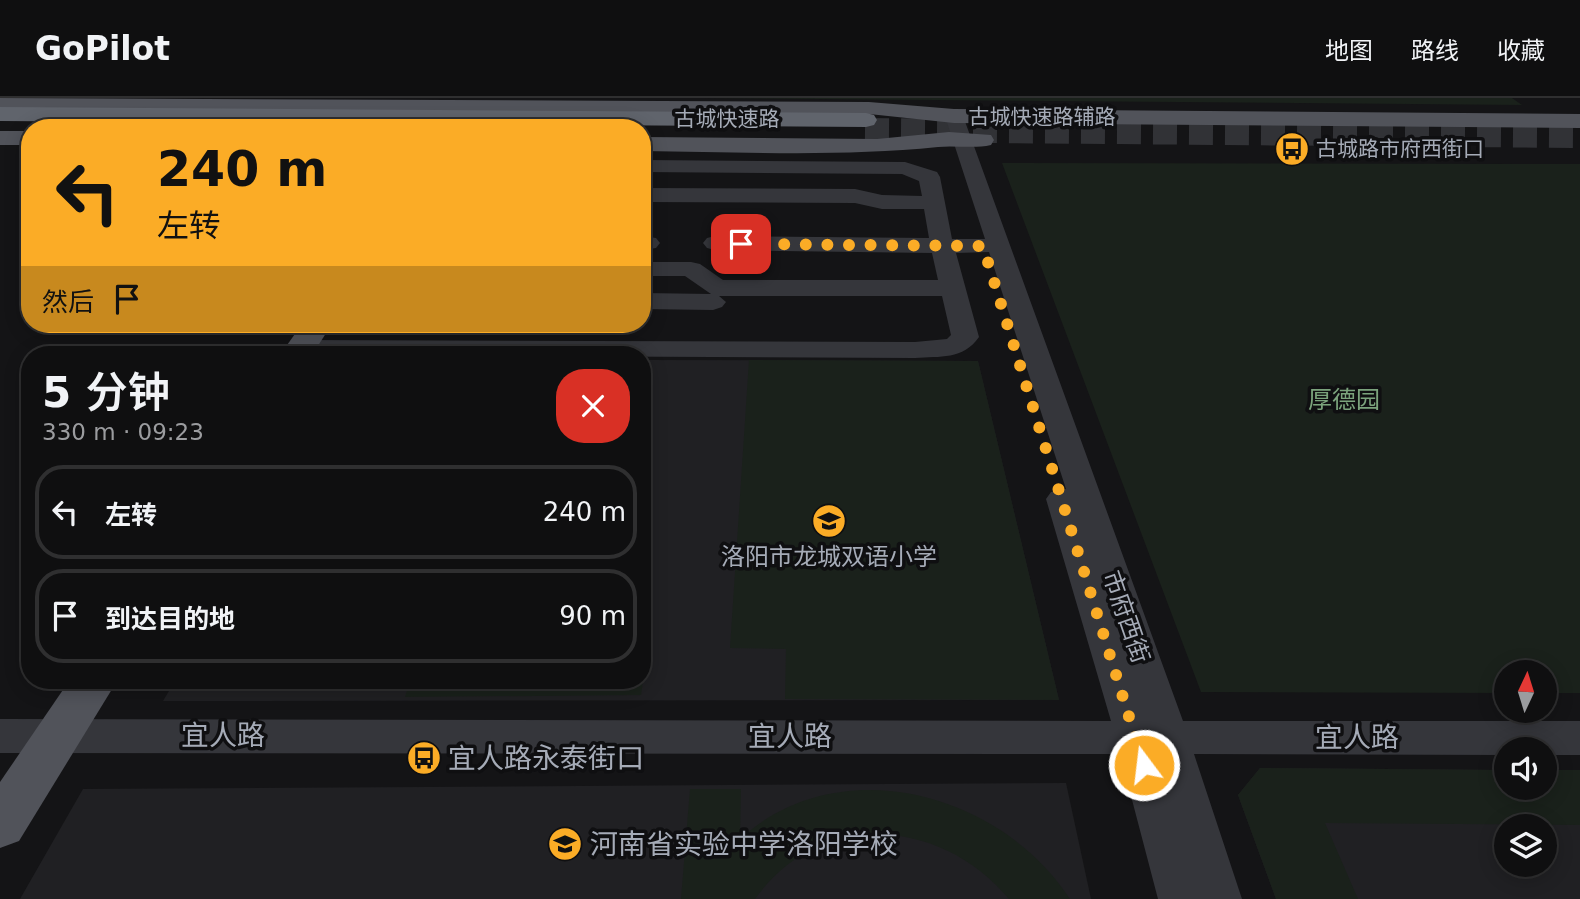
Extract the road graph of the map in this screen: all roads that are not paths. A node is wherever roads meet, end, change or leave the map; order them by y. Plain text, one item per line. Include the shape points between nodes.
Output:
1 (1538, 98) edge
2 (1556, 98) edge
3 (0, 102) edge
4 (0, 114) edge
5 (394, 119) edge
6 (1578, 121) edge
7 (651, 122) edge
8 (0, 125) edge
9 (21, 125) edge
10 (651, 129) edge
11 (955, 132) junction
12 (0, 138) edge
13 (21, 138) edge
14 (1003, 140) dead end
15 (1484, 142) dead end
16 (1580, 143) edge
17 (651, 144) edge
18 (651, 166) edge
19 (742, 167) junction
20 (651, 195) edge
21 (737, 196) junction
22 (934, 204) junction
23 (715, 243) dead end
24 (943, 246) junction
25 (983, 246) junction
26 (651, 269) edge
27 (953, 288) junction
28 (715, 295) junction
29 (651, 300) edge
30 (309, 342) edge
31 (538, 346) edge
32 (651, 348) edge
33 (710, 349) junction
34 (48, 716) edge
35 (1580, 719) edge
36 (1149, 727) junction
37 (1580, 738) edge
38 (0, 793) edge
39 (0, 825) edge
40 (1182, 899) edge
41 (1218, 899) edge

1 - 6 main road
2 - 6 main road
3 - 11 main road, 古城快速路辅路 via 869,107
4 - 5 highway, 古城快速路
6 - 11 main road, 古城快速路辅路
7 - 10 highway, 古城快速路 via 866,125
8 - 9 highway
11 - 14 main road, 古城快速路辅路
11 - 17 main road, 古城快速路辅路 via 877,146
11 - 25 street, 市府西街
11 - 36 street, 市府西街
12 - 13 main road
15 - 16 main road
18 - 19 street
19 - 21 street
19 - 22 street via 905,169 929,177
20 - 21 street
21 - 22 street via 855,197
22 - 24 street
23 - 24 street
24 - 25 street
24 - 27 street
25 - 36 street, 市府西街
26 - 28 street via 691,269
27 - 28 street
27 - 33 street via 965,337 956,347
28 - 29 street
28 - 33 street
30 - 31 street
32 - 33 street
34 - 36 street, 宜人路
34 - 38 main road
34 - 39 main road
35 - 36 street, 宜人路
36 - 37 street, 宜人路
36 - 40 street, 市府西街
36 - 41 street, 市府西街

